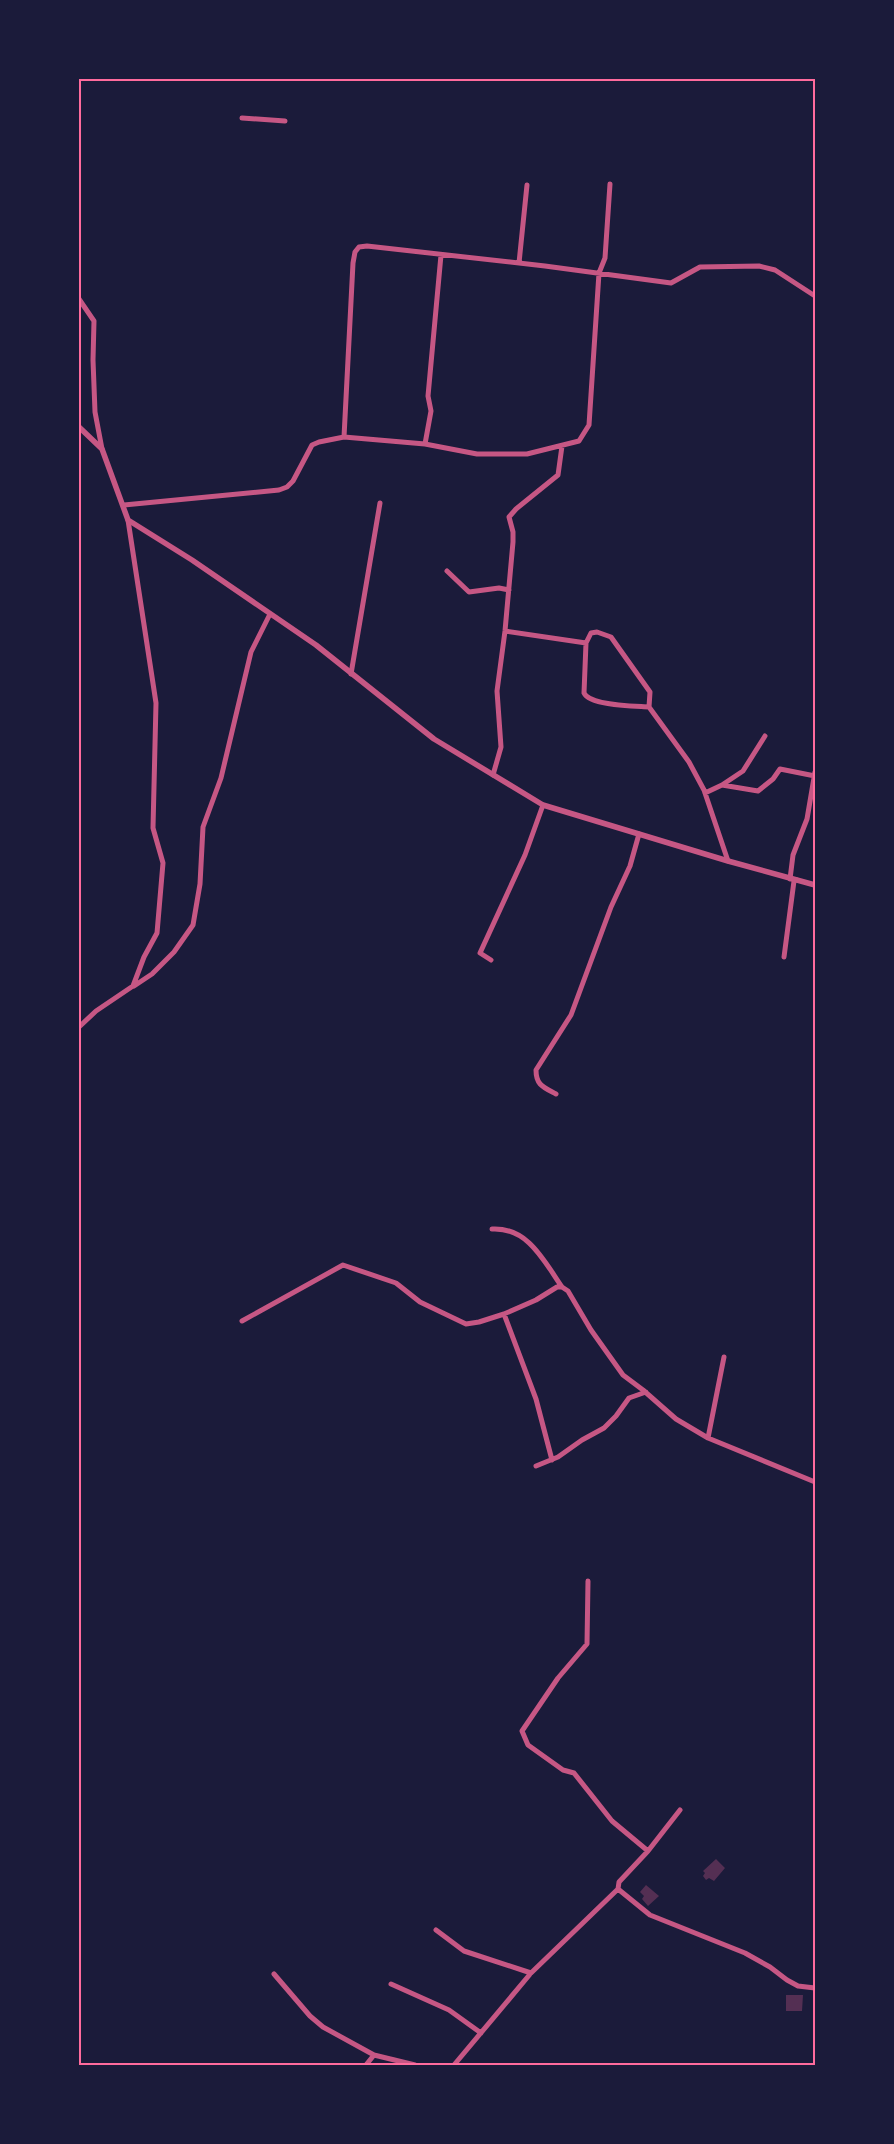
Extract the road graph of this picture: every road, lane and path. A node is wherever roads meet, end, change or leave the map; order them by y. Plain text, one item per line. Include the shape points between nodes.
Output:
1 (242, 118) dead end
2 (285, 122) dead end
3 (610, 184) dead end
4 (527, 186) dead end
5 (441, 255) junction
6 (519, 263) junction
7 (598, 273) junction
8 (815, 296) edge
9 (79, 299) edge
10 (79, 427) edge
11 (344, 437) junction
12 (425, 444) junction
13 (562, 446) junction
14 (102, 449) junction
15 (380, 504) dead end
16 (124, 505) junction
17 (128, 520) junction
18 (447, 571) dead end
19 (509, 590) junction
20 (270, 614) junction
21 (506, 631) junction
22 (586, 643) junction
23 (351, 674) junction
24 (649, 707) junction
25 (765, 736) dead end
26 (815, 772) edge
27 (493, 775) junction
28 (815, 776) edge
29 (722, 785) junction
30 (705, 793) junction
31 (543, 804) junction
32 (639, 834) junction
33 (728, 861) junction
34 (793, 879) junction
35 (815, 885) edge
36 (784, 957) dead end
37 (491, 960) dead end
38 (133, 986) junction
39 (79, 1027) edge
40 (556, 1094) dead end
41 (492, 1229) dead end
42 (562, 1287) junction
43 (504, 1314) junction
44 (242, 1321) dead end
45 (724, 1357) dead end
46 (646, 1392) junction
47 (708, 1438) junction
48 (552, 1460) junction
49 (536, 1466) dead end
50 (815, 1482) edge
51 (588, 1581) dead end
52 (680, 1810) dead end
53 (648, 1851) junction
54 (618, 1889) junction
55 (436, 1930) dead end
56 (274, 1974) dead end
57 (531, 1974) junction
58 (391, 1984) dead end
59 (815, 1988) edge
60 (481, 2032) junction
61 (374, 2055) junction
62 (366, 2065) edge
63 (415, 2065) edge
64 (454, 2065) edge

1 - 2 street
3 - 7 street via 605,258
4 - 6 street
5 - 6 street
5 - 11 street via 367,246 359,247 355,252
5 - 12 street via 428,396 431,411
6 - 7 street
7 - 8 street via 671,283 700,267 759,266 775,270
7 - 13 street via 589,425 579,441
9 - 14 street via 94,321 95,412
10 - 14 street
11 - 12 street
11 - 16 street via 312,445 293,481 279,490
12 - 13 street via 477,454 527,454
13 - 19 street via 558,475 509,517 513,532
14 - 16 street
15 - 23 street
16 - 17 street
17 - 20 street
17 - 38 street via 156,702 153,828 163,863 157,933
18 - 19 street via 469,592
19 - 21 street
20 - 23 street
20 - 38 street via 251,652 221,778 203,827 200,884 193,925 174,952 152,974
21 - 22 street
21 - 27 street via 497,691 501,747
22 - 24 street via 591,633 611,637 650,692
22 - 24 street via 586,697
23 - 27 street via 434,739
24 - 30 street via 689,762
25 - 29 street via 743,771
26 - 28 street
27 - 31 street
28 - 29 street via 780,769 758,792
28 - 34 street via 807,819 793,855
29 - 30 street
30 - 33 street
31 - 32 street
31 - 37 street via 525,855 480,953
32 - 33 street
32 - 40 street via 630,866 572,1015 536,1070 540,1086
33 - 34 street
34 - 35 street
34 - 36 street
38 - 39 street
41 - 42 street via 506,1228 524,1237
42 - 43 street
42 - 46 street via 568,1291 623,1375
43 - 44 street via 466,1324 420,1302 396,1283 343,1265
43 - 48 street via 536,1399
45 - 47 street
46 - 47 street via 676,1419
46 - 48 street via 629,1398 604,1428
47 - 50 street
48 - 49 street
51 - 53 street via 588,1644 558,1678 522,1732 528,1745 563,1770 574,1773 612,1821
52 - 53 street
53 - 54 street via 619,1882
54 - 57 street
54 - 59 street via 650,1915 745,1953 798,1986
55 - 57 street via 464,1951
56 - 61 street via 315,2022
57 - 60 street
58 - 60 street via 449,2010
60 - 64 street
61 - 62 street
61 - 63 street

